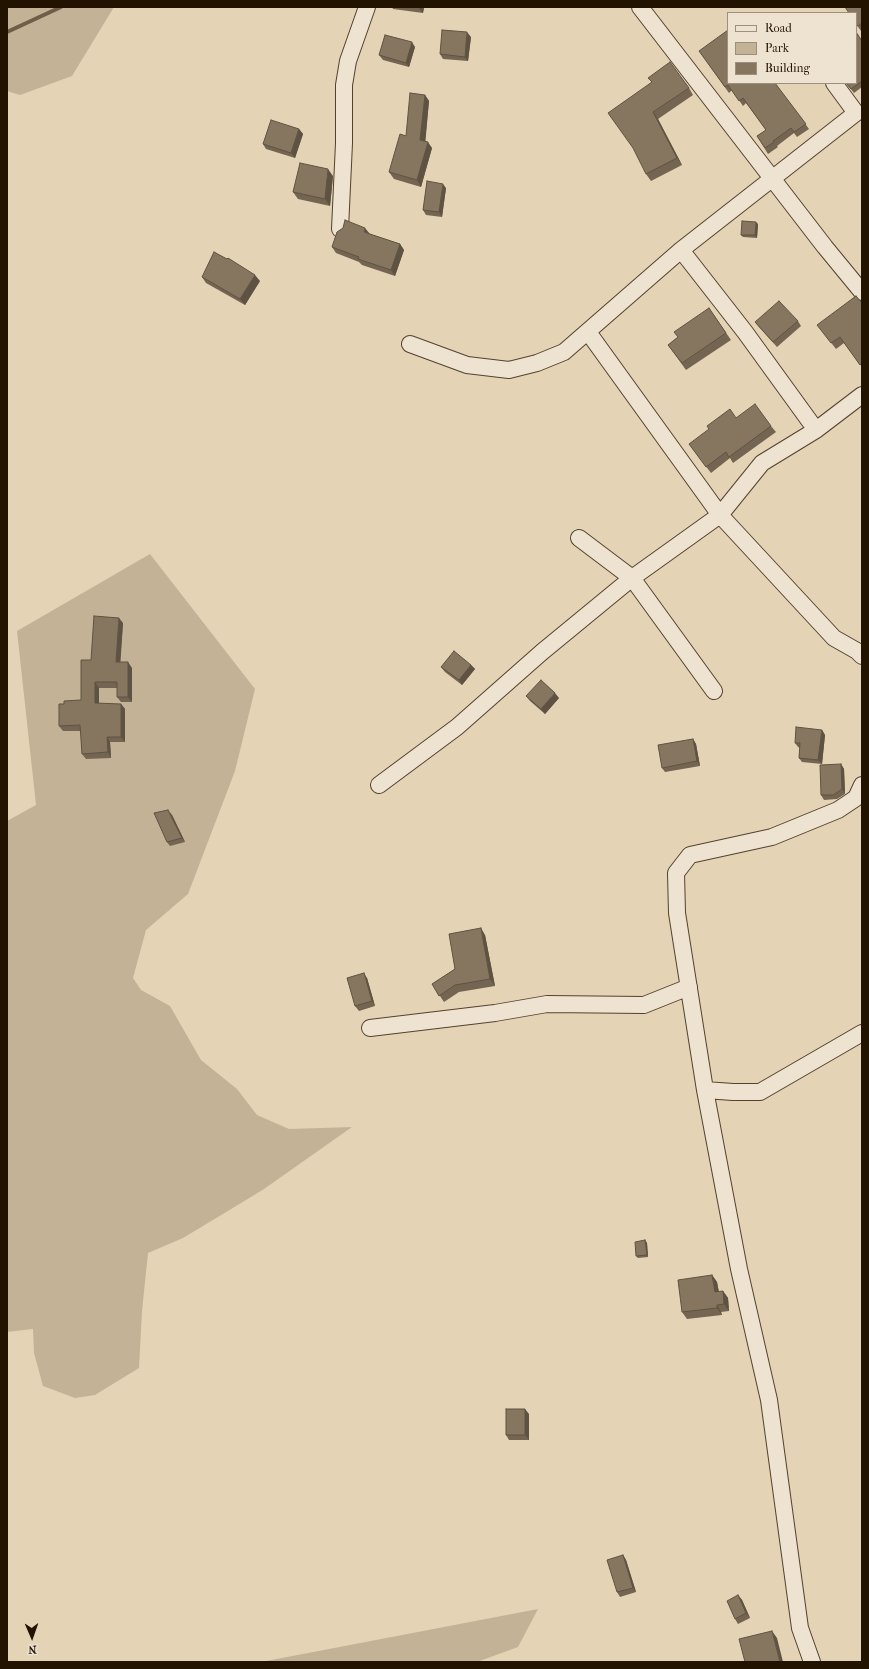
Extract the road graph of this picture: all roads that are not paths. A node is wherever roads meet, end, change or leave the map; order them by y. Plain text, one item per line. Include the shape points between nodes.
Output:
1 (366, 7) edge
2 (640, 7) edge
3 (835, 84) edge
4 (860, 114) edge
5 (773, 178) junction
6 (340, 229) edge
7 (681, 250) junction
8 (862, 292) edge
9 (588, 332) junction
10 (410, 344) dead end
11 (862, 395) edge
12 (816, 430) junction
13 (720, 515) junction
14 (579, 538) dead end
15 (632, 578) junction
16 (862, 656) edge
17 (714, 691) dead end
18 (379, 785) dead end
19 (862, 785) edge
20 (689, 987) junction
21 (370, 1028) dead end
22 (862, 1034) edge
23 (705, 1090) junction
24 (812, 1662) edge

1 - 6 street via 348,61 344,86
2 - 5 street
3 - 4 street
4 - 5 street
5 - 7 street
5 - 8 street
7 - 9 street
7 - 12 street
9 - 10 street via 564,352 537,363 509,370 467,365
9 - 13 street
11 - 12 street
12 - 13 street via 762,464
13 - 15 street
13 - 16 street via 834,638
14 - 15 street
15 - 17 street
15 - 18 street via 542,652 457,727
19 - 20 street via 856,798 838,810 772,837 690,855 676,874 677,913
20 - 21 street via 644,1005 547,1004
20 - 23 street
22 - 23 street via 760,1092
23 - 24 street via 738,1269 769,1400 800,1628

